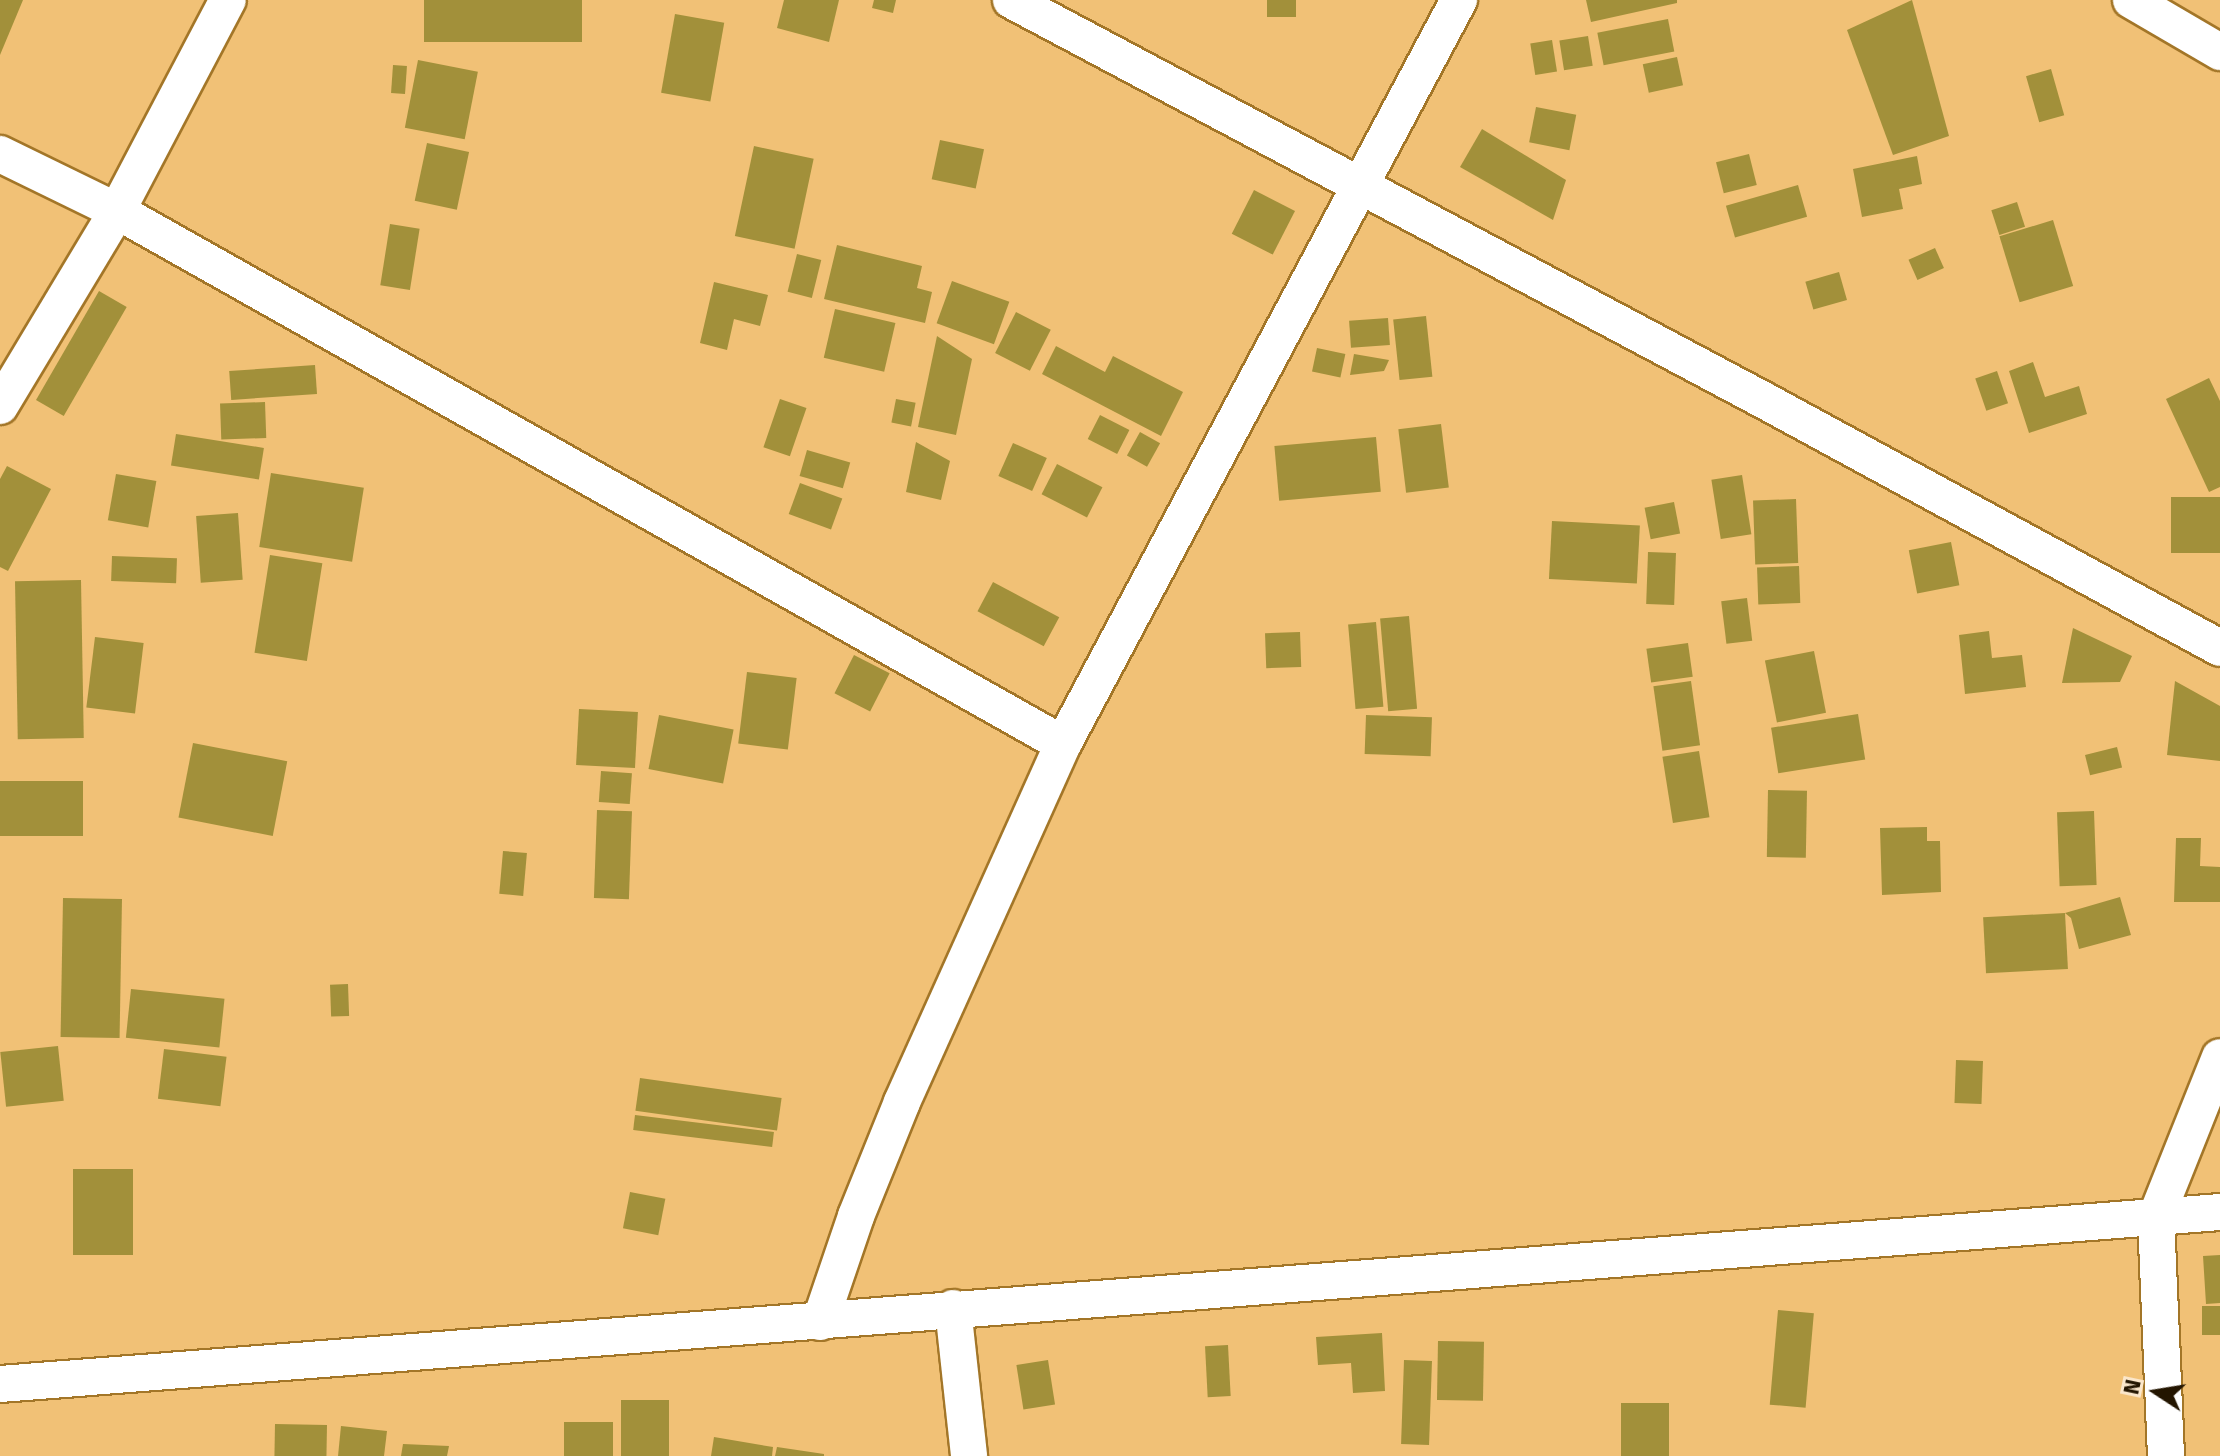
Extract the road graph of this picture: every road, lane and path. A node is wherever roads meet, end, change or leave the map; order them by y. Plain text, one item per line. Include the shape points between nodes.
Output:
1 (228, 0) edge
2 (1011, 0) edge
3 (1459, 0) edge
4 (2131, 0) edge
5 (2220, 52) edge
6 (0, 154) edge
7 (1357, 186) junction
8 (117, 211) junction
9 (0, 406) edge
10 (2220, 648) edge
11 (1063, 744) junction
12 (2220, 1057) edge
13 (2220, 1212) edge
14 (2156, 1217) junction
15 (953, 1308) junction
16 (820, 1322) junction
17 (0, 1384) edge
18 (969, 1456) edge
19 (2166, 1456) edge

1 - 8 street
2 - 7 street
3 - 7 street
4 - 5 street
6 - 8 street
7 - 10 street
7 - 11 street
8 - 9 street
8 - 11 street
11 - 16 street via 902,1102
12 - 14 street
13 - 14 street
14 - 15 street
14 - 19 street
15 - 16 street
15 - 18 street
16 - 17 street

